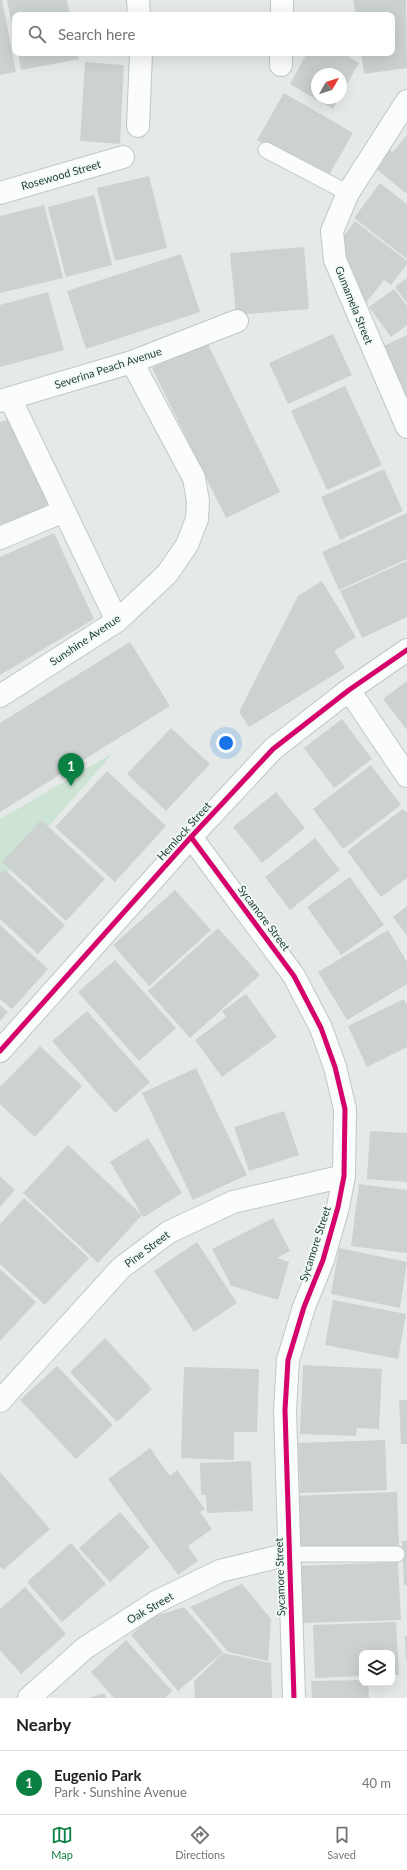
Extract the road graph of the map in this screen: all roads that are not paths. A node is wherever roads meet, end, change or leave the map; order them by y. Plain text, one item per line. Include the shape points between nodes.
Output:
1 (138, 0) edge
2 (282, 0) edge
3 (139, 12) edge
4 (282, 12) edge
5 (141, 56) edge
6 (407, 101) edge
7 (138, 126) dead end
8 (266, 150) dead end
9 (123, 157) dead end
10 (0, 193) edge
11 (348, 193) junction
12 (237, 321) dead end
13 (132, 362) junction
14 (5, 399) edge
15 (407, 427) edge
16 (64, 511) junction
17 (0, 538) edge
18 (117, 621) junction
19 (407, 650) edge
20 (349, 690) junction
21 (0, 696) edge
22 (407, 776) edge
23 (191, 837) junction
24 (0, 1051) edge
25 (344, 1176) junction
26 (0, 1401) edge
27 (289, 1554) junction
28 (396, 1554) dead end
29 (29, 1698) edge
30 (294, 1698) edge

1 - 3 street
2 - 4 street
5 - 7 street
6 - 11 street, Gumamela Street
8 - 11 lane
9 - 10 street, Rosewood Street
11 - 15 street, Gumamela Street via 332,231 335,260
12 - 13 street, Severina Peach Avenue
13 - 14 street, Severina Peach Avenue
13 - 18 street, Sunshine Avenue via 194,478 198,500 197,519 187,545 167,574
14 - 16 street
16 - 17 street
16 - 18 street
18 - 21 street, Sunshine Avenue
19 - 20 street, Hemlock Street
20 - 22 street
20 - 23 street, Hemlock Street via 273,749
23 - 24 street, Hemlock Street
23 - 25 street, Sycamore Street via 294,976 321,1028 335,1067 345,1109
25 - 26 street, Pine Street via 233,1202 169,1232 116,1274
25 - 27 street, Sycamore Street via 323,1260 304,1307 288,1360 285,1410
27 - 28 lane
27 - 29 street, Oak Street via 220,1571 156,1602 84,1648
27 - 30 street, Sycamore Street

